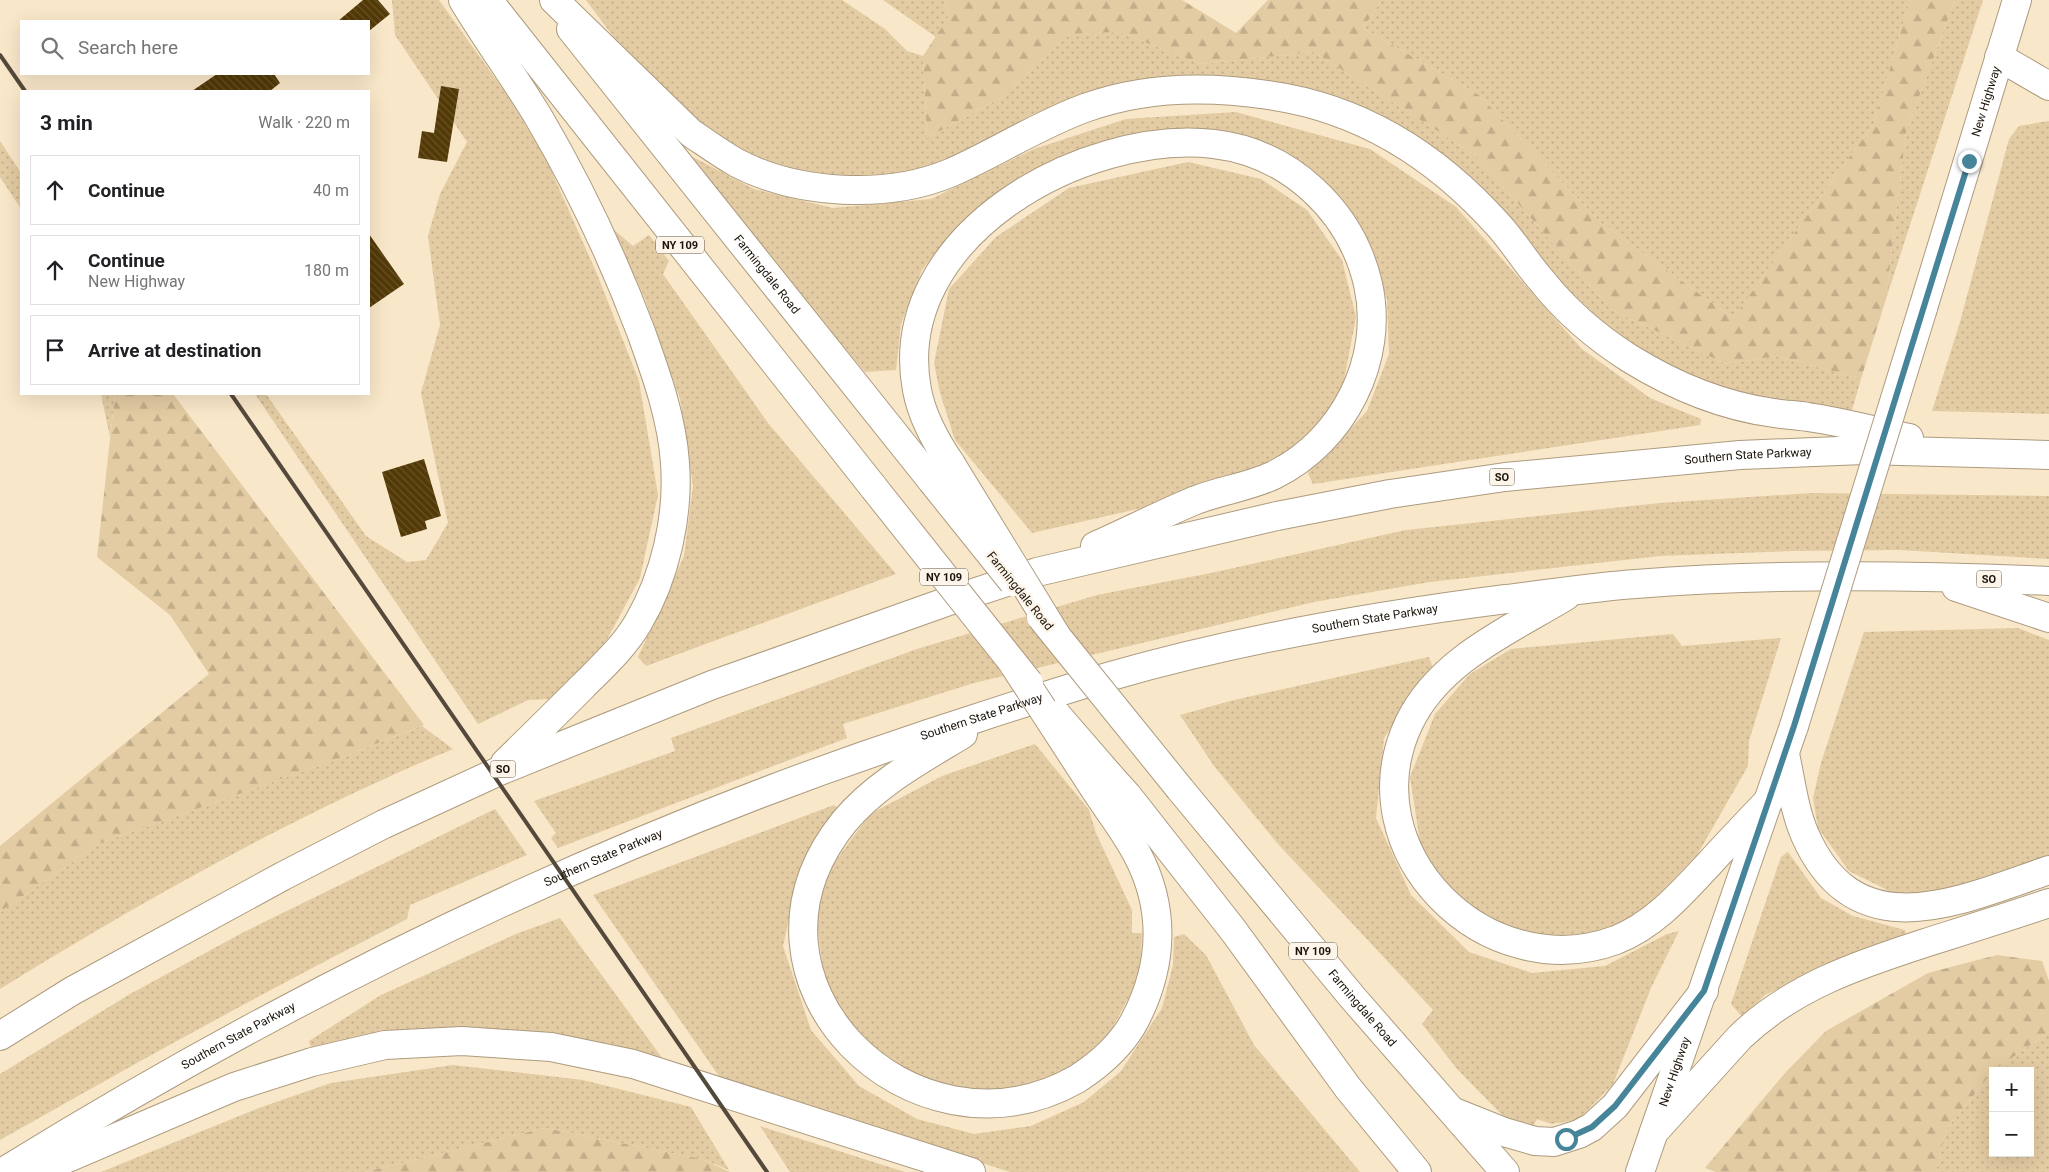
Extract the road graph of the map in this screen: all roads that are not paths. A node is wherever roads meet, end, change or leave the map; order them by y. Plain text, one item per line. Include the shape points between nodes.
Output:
1 (463, 0) edge
2 (488, 0) edge
3 (548, 0) edge
4 (554, 0) edge
5 (2017, 0) edge
6 (1999, 57) junction
7 (2049, 86) edge
8 (1976, 453) junction
9 (2049, 455) edge
10 (941, 473) junction
11 (1037, 572) junction
12 (1928, 577) junction
13 (2049, 581) edge
14 (1576, 590) junction
15 (2049, 618) edge
16 (1003, 709) junction
17 (1785, 754) junction
18 (497, 772) junction
19 (1101, 782) junction
20 (1771, 798) junction
21 (2049, 870) edge
22 (2049, 903) edge
23 (1704, 991) junction
24 (0, 1036) edge
25 (1449, 1109) junction
26 (1654, 1132) junction
27 (3, 1172) edge
28 (35, 1172) edge
29 (971, 1172) edge
30 (1417, 1172) edge
31 (1504, 1172) edge
32 (1640, 1172) edge

1 - 18 main road via 542,123 611,258 662,395 675,462 676,493 664,560 636,626 607,661
2 - 19 main road, NY 109, bridge via 1014,665
3 - 10 main road, Farmingdale Road
4 - 8 main road via 692,133 716,149 739,164 786,180 842,190 897,187 940,177 1085,108 1122,97 1235,90 1312,104 1391,136 1424,156 1477,202 1570,313 1627,357 1682,387 1738,406 1808,417
5 - 6 main road, New Highway
6 - 7 main road
6 - 17 main road, New Highway, bridge
8 - 9 main road, Southern State Parkway / SO
8 - 11 main road, Southern State Parkway / SO via 1862,450 1740,455 1505,477 1390,494 1277,516
10 - 11 main road via 917,389 915,351 920,319 932,283 958,246 994,212 1018,196 1102,157 1166,144 1216,144 1283,166 1304,181 1338,216 1366,273 1372,317 1367,360 1360,381 1341,418 1328,434 1312,450 1275,474 1198,499
10 - 25 main road, Farmingdale Road / NY 109, bridge via 1056,635 1312,951
11 - 18 main road, Southern State Parkway / SO via 712,685
12 - 13 main road, Southern State Parkway / SO
12 - 14 main road, Southern State Parkway / SO via 1751,577
12 - 15 main road
14 - 16 main road, Southern State Parkway / SO via 1459,605 1234,645
14 - 20 main road via 1474,651 1430,691 1410,722 1396,768 1397,807 1409,854 1433,891 1466,920 1503,938 1549,949 1594,946 1634,932 1653,919 1691,884
16 - 19 main road via 904,770 861,804 830,842 810,884 803,934 811,986 834,1032 871,1071 909,1094 930,1102 974,1109 1000,1108 1024,1105 1066,1087 1117,1047 1131,1028 1150,986 1159,945 1158,921 1154,896 1138,855
16 - 27 main road, Southern State Parkway / SO via 748,798 654,835 446,927 236,1035
17 - 20 main road, New Highway
17 - 21 main road via 1799,818 1815,856 1844,886 1874,903 1905,909 1940,905
18 - 24 main road, Southern State Parkway / SO via 384,824 283,876 72,991
19 - 30 main road via 1127,794 1233,930 1348,1088
20 - 23 main road, New Highway
22 - 26 main road via 1856,966 1801,991 1750,1028
23 - 25 main road via 1615,1106 1579,1134 1554,1142 1535,1141
23 - 26 main road, New Highway
25 - 31 main road, Farmingdale Road / NY 109
26 - 32 main road, New Highway
28 - 29 main road via 234,1087 312,1062 384,1046 462,1041 551,1047 633,1064

